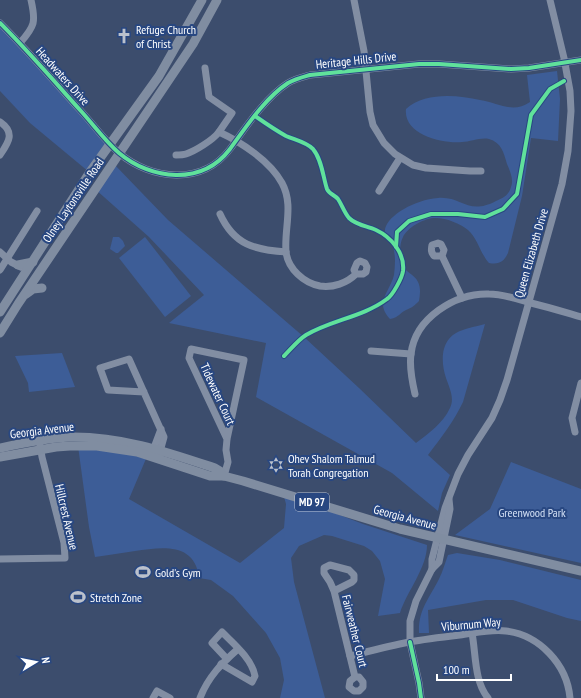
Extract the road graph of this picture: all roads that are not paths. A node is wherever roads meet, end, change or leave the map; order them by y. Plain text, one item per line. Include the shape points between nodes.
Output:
1 (31, 0) edge
2 (202, 0) edge
3 (217, 0) edge
4 (354, 0) edge
5 (550, 0) edge
6 (0, 23) edge
7 (20, 43) junction
8 (581, 60) edge
9 (566, 63) junction
10 (205, 68) dead end
11 (366, 69) junction
12 (0, 122) edge
13 (219, 132) junction
14 (236, 140) junction
15 (110, 143) junction
16 (119, 154) junction
17 (0, 155) edge
18 (176, 155) dead end
19 (400, 158) junction
20 (481, 170) dead end
21 (379, 191) dead end
22 (37, 211) dead end
23 (220, 214) dead end
24 (0, 252) edge
25 (286, 252) junction
26 (442, 256) dead end
27 (12, 262) junction
28 (32, 262) junction
29 (0, 270) edge
30 (25, 274) junction
31 (356, 274) dead end
32 (42, 288) dead end
33 (23, 296) junction
34 (462, 298) junction
35 (529, 302) junction
36 (0, 312) edge
37 (581, 317) edge
38 (0, 333) edge
39 (371, 351) dead end
40 (411, 354) junction
41 (581, 383) edge
42 (144, 392) junction
43 (415, 394) dead end
44 (575, 432) dead end
45 (227, 440) junction
46 (40, 444) junction
47 (0, 448) edge
48 (156, 453) junction
49 (0, 457) edge
50 (224, 476) junction
51 (440, 539) junction
52 (0, 560) edge
53 (581, 571) edge
54 (334, 591) junction
55 (472, 633) junction
56 (410, 642) junction
57 (238, 649) junction
58 (350, 656) junction
59 (224, 661) junction
60 (355, 677) dead end
61 (153, 698) edge
62 (170, 698) edge
63 (200, 698) edge
64 (421, 698) edge
65 (488, 698) edge
66 (570, 698) edge

1 - 7 street via 33,26
2 - 15 main road, Olney Laytonsville Road via 159,76
3 - 16 main road, Olney Laytonsville Road via 192,44
4 - 11 street
5 - 9 street, Queen Elizabeth Drive
6 - 7 street, Headwaters Drive
7 - 15 street, Headwaters Drive
8 - 9 street, Heritage Hills Drive
9 - 11 street, Heritage Hills Drive via 512,69 419,64
9 - 35 street, Queen Elizabeth Drive via 571,112 568,151 562,184
10 - 13 street via 209,97 232,113
11 - 14 street, Heritage Hills Drive via 310,75 289,82 266,102
11 - 19 street via 373,125 384,143
12 - 17 street via 10,136
13 - 14 street
13 - 18 street via 209,142 185,154
14 - 16 street, Heritage Hills Drive via 226,154 213,165 199,172 181,176 152,172
14 - 25 street via 276,174 287,195 289,209
15 - 16 street, Heritage Hills Drive
15 - 28 main road, Olney Laytonsville Road
16 - 33 main road, Olney Laytonsville Road
19 - 20 street via 426,168
19 - 21 street
22 - 27 street
23 - 25 street via 230,230 245,243 264,250
24 - 27 street
25 - 31 street via 296,273 316,286 333,286
26 - 34 street
27 - 28 main road
27 - 29 street
27 - 30 street
28 - 30 main road, Olney Laytonsville Road
30 - 36 main road, Olney Laytonsville Road
32 - 33 main road via 33,289
33 - 38 main road, Olney Laytonsville Road
34 - 35 street via 490,294
34 - 40 street via 437,312 425,323 418,332
35 - 37 street
35 - 51 street, Queen Elizabeth Drive via 500,400 458,474
39 - 40 street
40 - 43 street
41 - 44 street via 572,418
42 - 42 street via 129,359 100,368 108,390
42 - 48 street via 164,437
45 - 45 street, Tidewater Court via 244,360 191,349 189,358
45 - 50 street, Tidewater Court via 228,462
46 - 47 main road, Georgia Avenue
46 - 48 main road, Georgia Avenue / MD 97 via 97,446
46 - 48 main road, Georgia Avenue / MD 97 via 70,437 96,438 139,444
46 - 49 main road, Georgia Avenue / MD 97
46 - 52 street, Hillcrest Avenue via 64,544 65,558
48 - 50 main road, Georgia Avenue / MD 97 via 215,468
50 - 51 main road, Georgia Avenue / MD 97
51 - 53 main road, Georgia Avenue / MD 97
51 - 56 street, Queen Elizabeth Drive via 439,562 432,569 411,614
54 - 54 street, Fairweather Court via 324,573 324,568 330,565 351,571 355,577 352,582
54 - 58 street, Fairweather Court
55 - 56 street, Viburnum Way
55 - 65 street via 478,676
55 - 66 street, Viburnum Way via 504,631 535,641 558,664 565,677
56 - 58 street, Viburnum Way
56 - 64 street, Queen Elizabeth Drive
57 - 59 street
57 - 59 street via 222,632 212,643
57 - 59 street via 253,668 256,676 252,682
58 - 60 street, Fairweather Court
59 - 63 street via 209,680
61 - 62 street via 157,691

